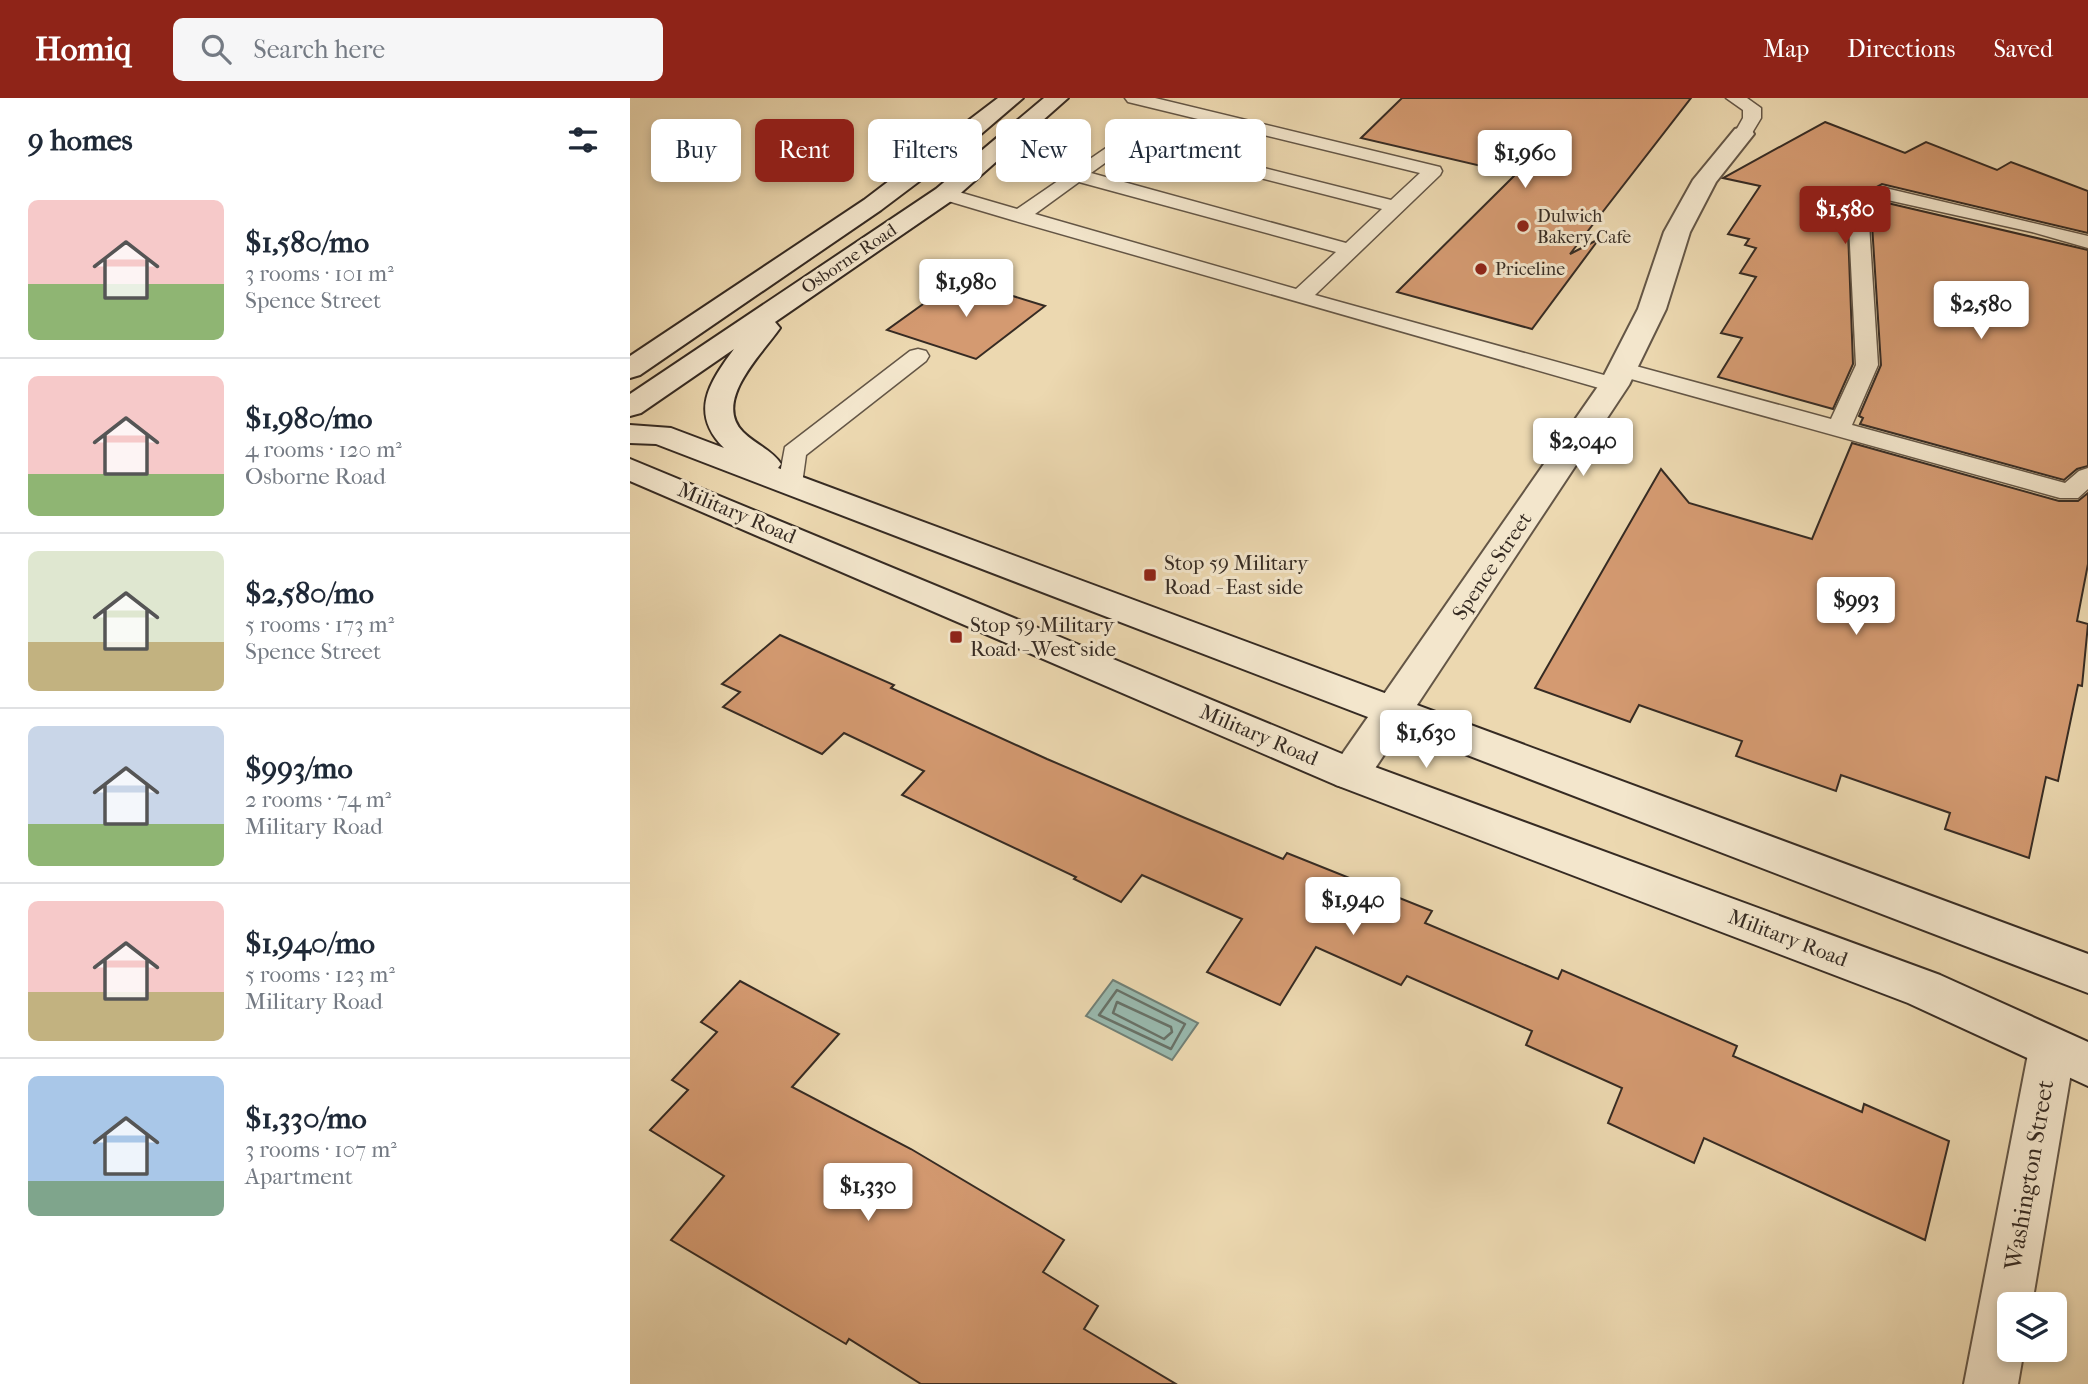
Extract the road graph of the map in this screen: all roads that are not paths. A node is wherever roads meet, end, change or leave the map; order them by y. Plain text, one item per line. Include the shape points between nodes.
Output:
1 (1012, 98) edge
2 (1057, 98) edge
3 (1134, 98) edge
4 (1735, 98) edge
5 (1172, 107) junction
6 (1155, 119) edge
7 (1743, 134) joint
8 (1266, 174) edge
9 (1091, 180) edge
10 (1067, 182) edge
11 (945, 194) junction
12 (1396, 207) junction
13 (1019, 216) junction
14 (2088, 242) edge
15 (1350, 250) junction
16 (1300, 296) junction
17 (786, 302) junction
18 (918, 356) dead end
19 (630, 369) edge
20 (1618, 377) junction
21 (630, 407) edge
22 (1839, 428) junction
23 (630, 434) edge
24 (630, 469) edge
25 (2088, 476) edge
26 (790, 484) junction
27 (630, 492) edge
28 (745, 516) junction
29 (1395, 711) junction
30 (1350, 774) junction
31 (2088, 974) edge
32 (2070, 1057) edge
33 (1991, 1384) edge

1 - 19 street, Osborne Road via 931,165
2 - 11 street, Osborne Road
3 - 5 lane
4 - 7 lane via 1752,108
5 - 6 lane
5 - 12 lane via 1433,171
7 - 20 street, Spence Street via 1705,180 1677,232 1653,309
8 - 12 lane
9 - 15 lane
10 - 13 lane
11 - 13 lane
11 - 17 street, Osborne Road
12 - 15 lane
13 - 16 lane
14 - 22 lane via 1881,193 1858,205 1867,365
15 - 16 lane
16 - 20 lane
17 - 21 street, Osborne Road
17 - 26 street via 724,382 719,414 726,432
18 - 26 lane via 794,452
20 - 22 lane
20 - 29 street, Spence Street
22 - 25 lane via 2069,492
23 - 26 street, Military Road via 660,435
24 - 28 street, Military Road
26 - 29 street, Military Road
27 - 28 street
28 - 30 street, Military Road
29 - 30 street, Spence Street
29 - 31 street, Military Road
30 - 32 street, Military Road via 1924,989
32 - 33 street, Washington Street

